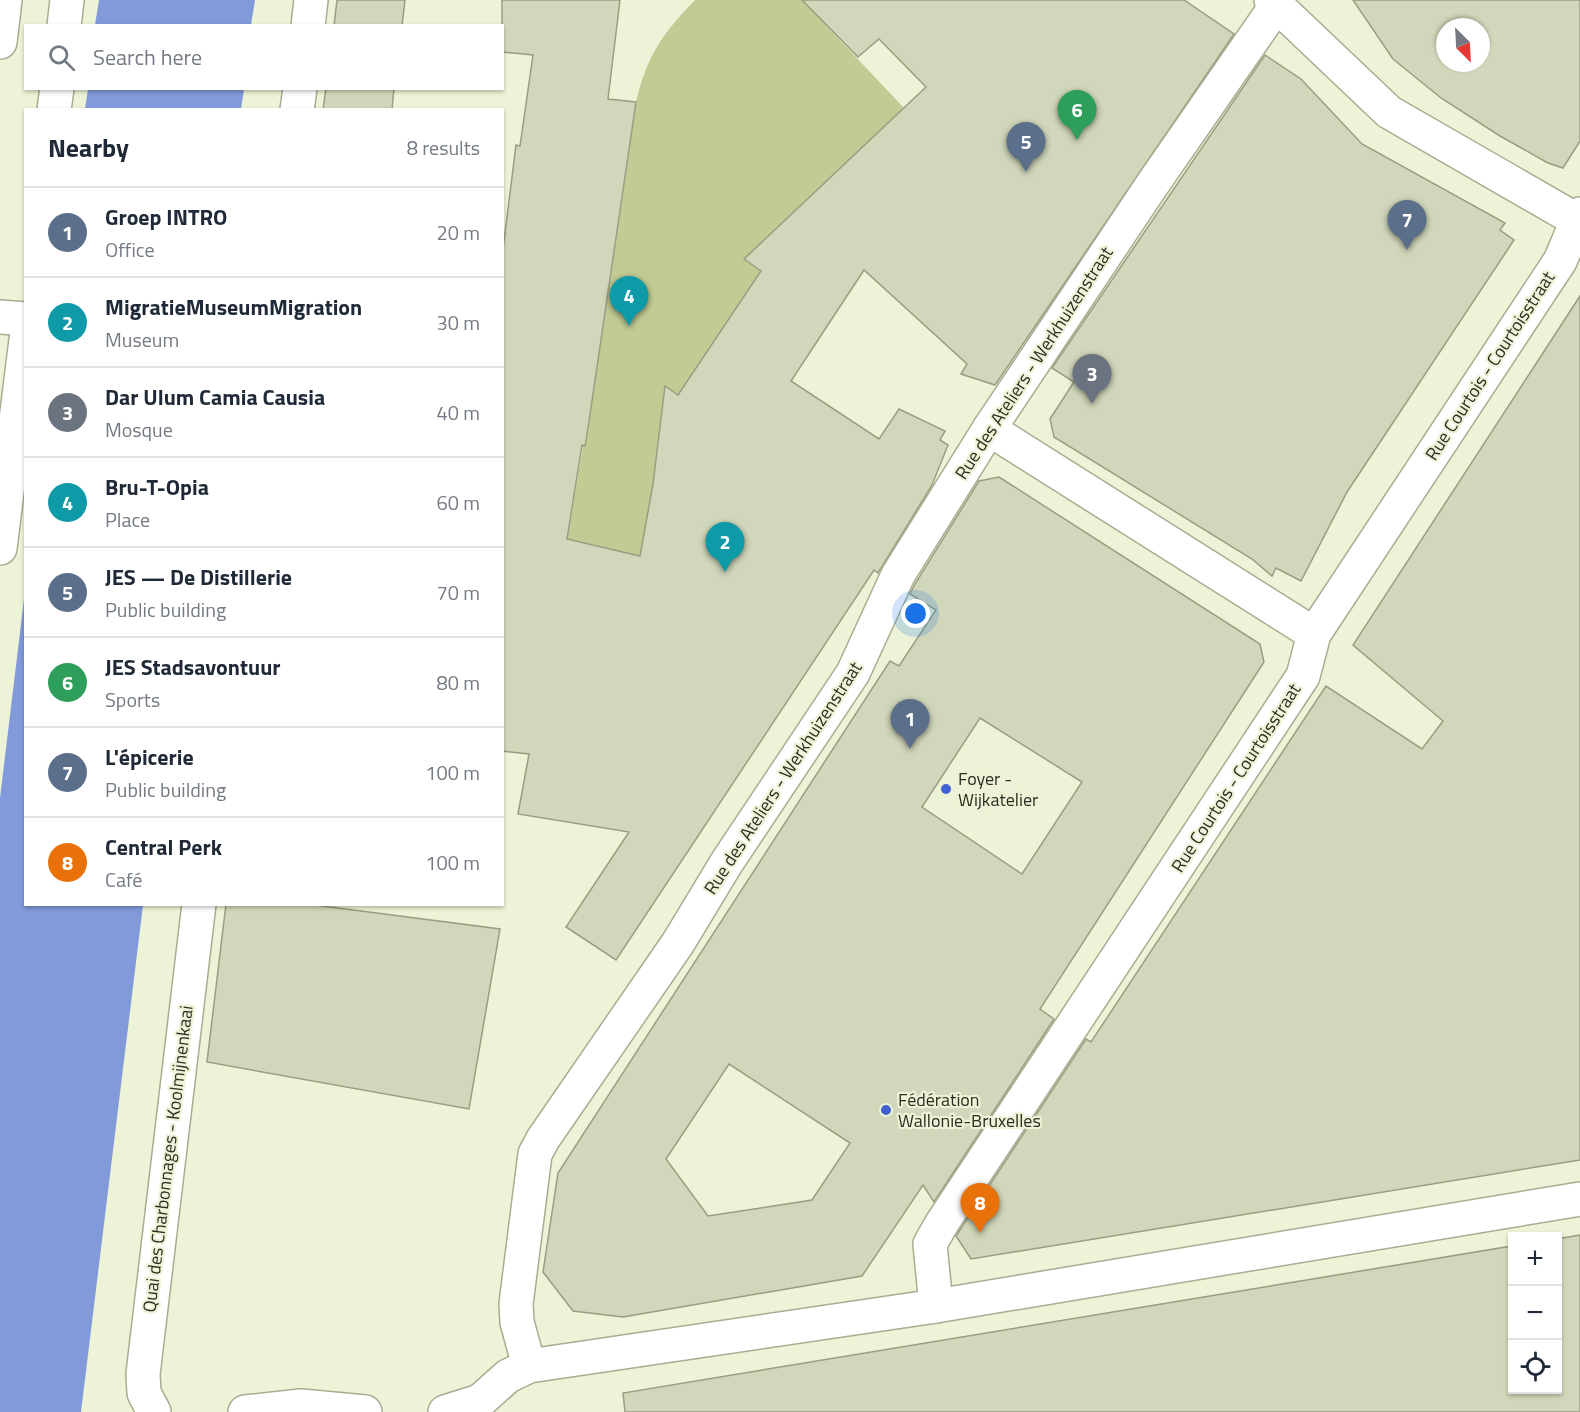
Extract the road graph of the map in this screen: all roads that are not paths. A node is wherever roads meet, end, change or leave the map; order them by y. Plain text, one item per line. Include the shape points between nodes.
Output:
1 (5, 0) edge
2 (68, 0) edge
3 (311, 0) edge
4 (1274, 3) edge
5 (64, 24) edge
6 (308, 24) edge
7 (0, 42) edge
8 (57, 90) edge
9 (300, 90) edge
10 (54, 108) edge
11 (297, 108) edge
12 (1579, 219) edge
13 (0, 317) edge
14 (24, 320) edge
15 (24, 356) edge
16 (989, 429) junction
17 (0, 548) edge
18 (1314, 634) junction
19 (199, 906) edge
20 (1580, 1199) edge
21 (936, 1306) junction
22 (529, 1366) junction
23 (480, 1407) edge
24 (154, 1412) edge
25 (244, 1412) edge
26 (365, 1412) edge
27 (445, 1412) edge

1 - 7 street
2 - 5 street
3 - 6 street
4 - 12 street via 1389,112
4 - 16 street, Rue des Ateliers - Werkhuizenstraat
8 - 10 street
9 - 11 street
12 - 18 street, Rue Courtois - Courtoisstraat via 1560,261
13 - 14 street
15 - 17 street
16 - 18 street
16 - 22 street, Rue des Ateliers - Werkhuizenstraat via 898,575 853,673 535,1154 516,1304
18 - 21 street, Rue Courtois - Courtoisstraat via 1303,676 930,1244
19 - 24 street, Quai des Charbonnages - Koolmijnenkaai via 142,1374 144,1393
20 - 21 street
21 - 22 street
22 - 23 street via 508,1376
23 - 27 street
25 - 26 street via 301,1406

